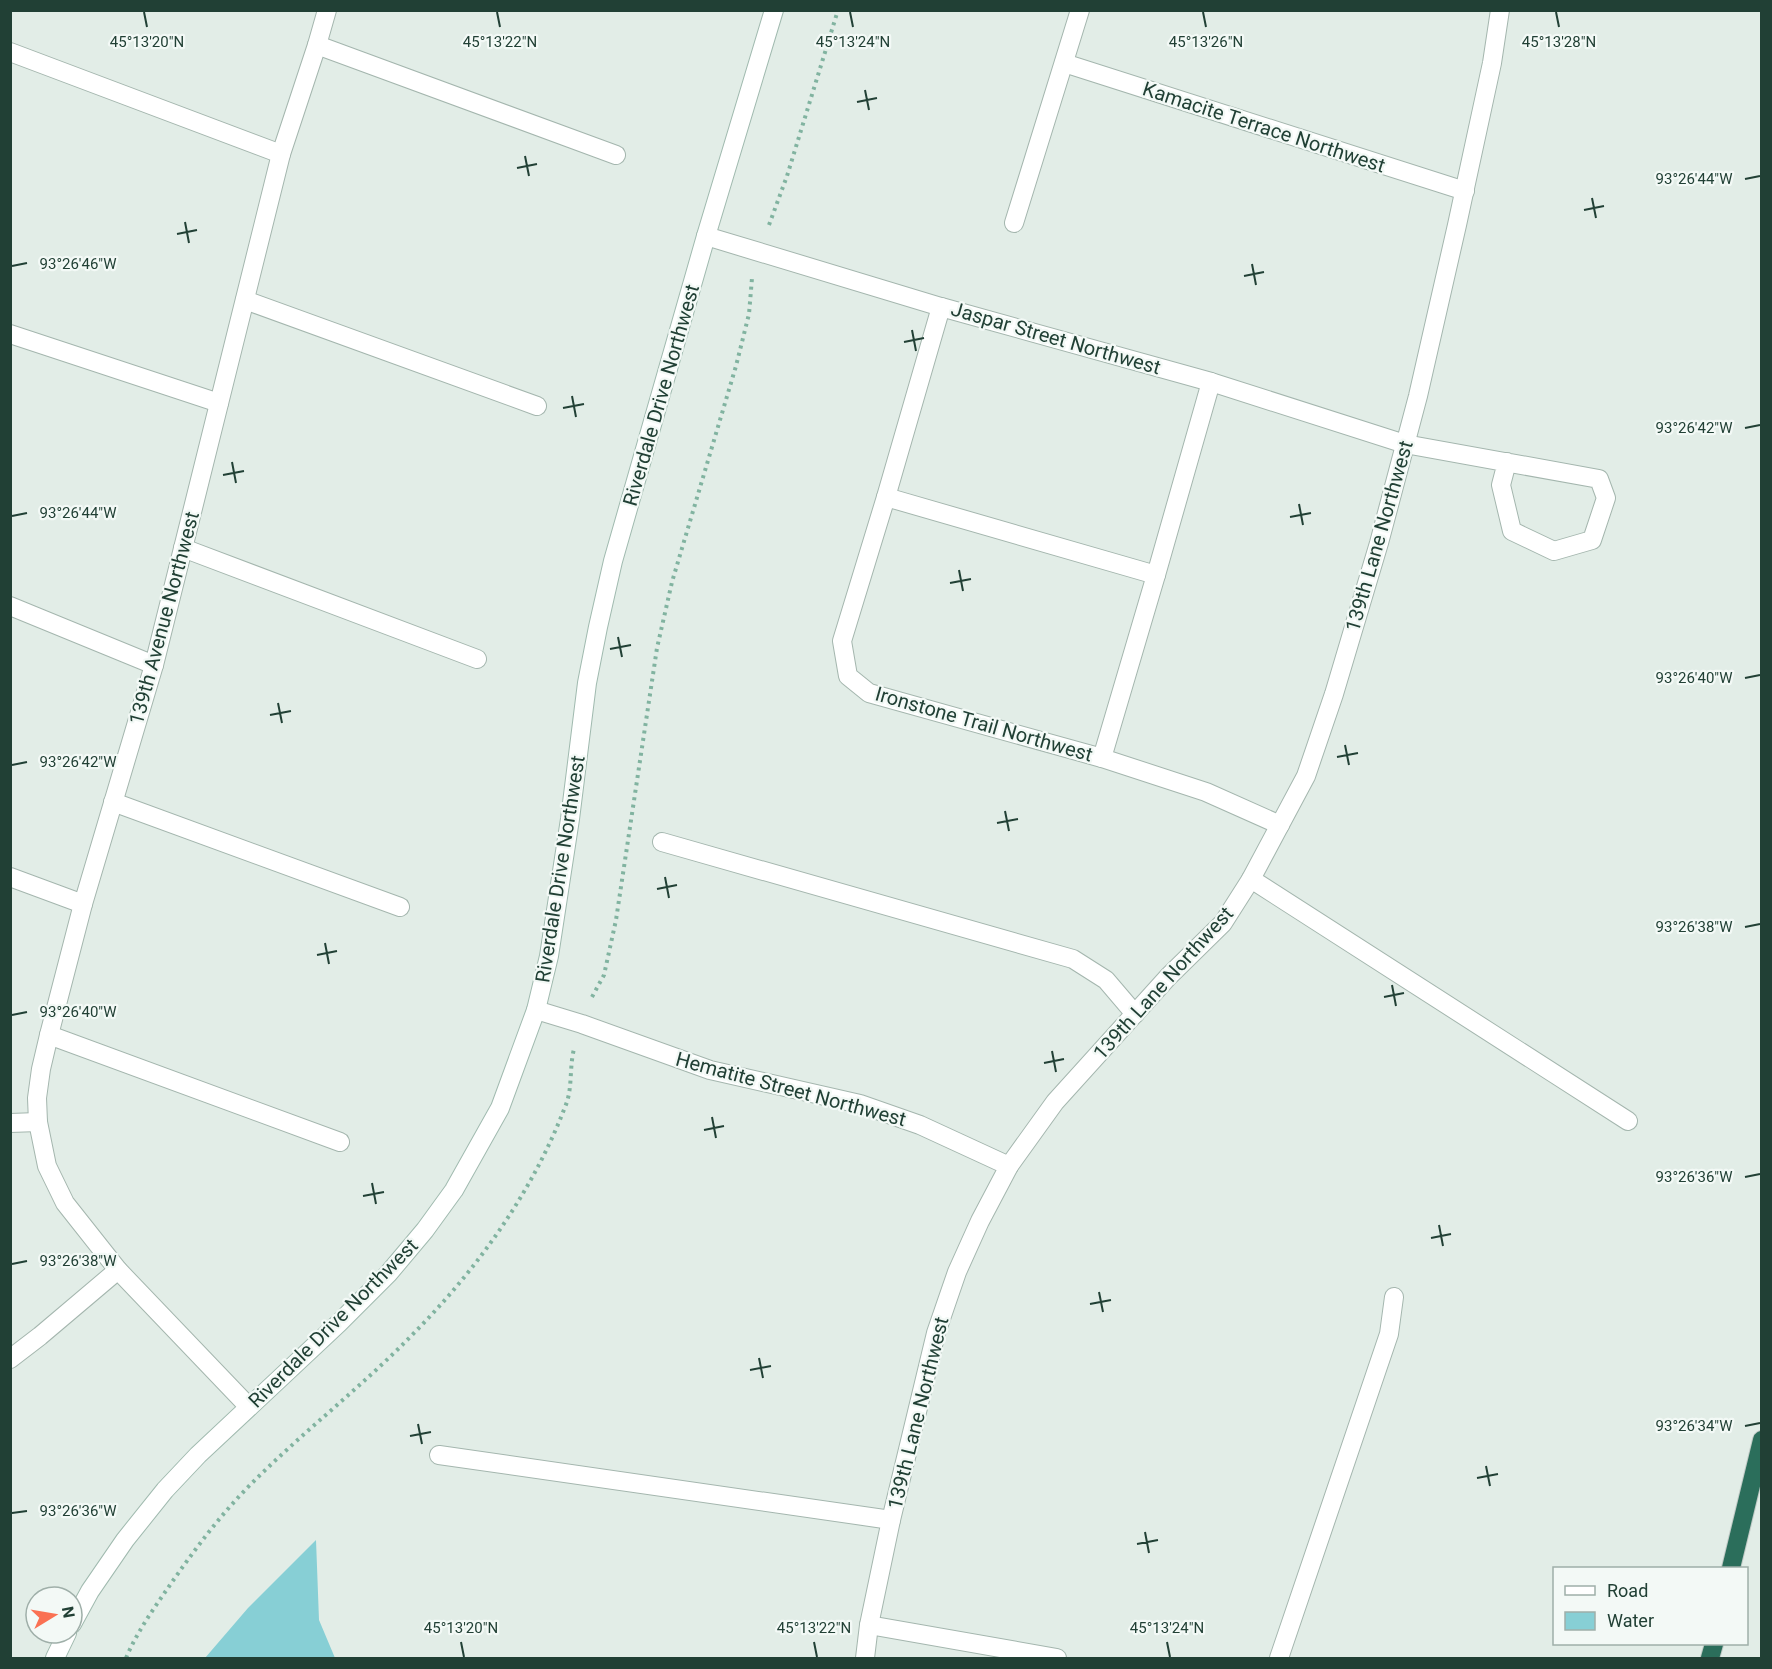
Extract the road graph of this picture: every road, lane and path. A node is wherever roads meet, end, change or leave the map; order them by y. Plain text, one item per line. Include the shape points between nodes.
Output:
1 (327, 10) edge
2 (774, 10) edge
3 (838, 10) edge
4 (1080, 10) edge
5 (1500, 10) edge
6 (317, 45) junction
7 (10, 52) edge
8 (1064, 63) junction
9 (281, 154) junction
10 (616, 155) dead end
11 (1465, 191) junction
12 (1014, 223) dead end
13 (706, 236) junction
14 (760, 252) junction
15 (245, 300) junction
16 (941, 306) junction
17 (10, 334) edge
18 (1211, 382) junction
19 (219, 403) junction
20 (537, 406) dead end
21 (1404, 444) junction
22 (1507, 462) junction
23 (886, 497) junction
24 (183, 548) junction
25 (1156, 575) junction
26 (10, 606) edge
27 (477, 659) dead end
28 (154, 665) junction
29 (1102, 758) junction
30 (113, 802) junction
31 (1280, 825) junction
32 (662, 842) dead end
33 (10, 877) edge
34 (1251, 879) junction
35 (83, 904) junction
36 (400, 907) dead end
37 (591, 999) dead end
38 (536, 1010) junction
39 (1135, 1014) junction
40 (49, 1035) junction
41 (573, 1053) dead end
42 (1628, 1120) dead end
43 (38, 1122) junction
44 (10, 1123) edge
45 (340, 1142) dead end
46 (1009, 1166) junction
47 (118, 1270) junction
48 (1394, 1297) dead end
49 (10, 1359) edge
50 (249, 1407) junction
51 (1761, 1440) edge
52 (439, 1455) dead end
53 (891, 1520) junction
54 (1731, 1567) edge
55 (84, 1602) edge
56 (869, 1625) junction
57 (61, 1645) edge
58 (55, 1659) edge
59 (126, 1659) edge
60 (865, 1659) edge
61 (1057, 1659) edge
62 (1279, 1659) edge

1 - 6 street, 139th Avenue Northwest
2 - 13 street, Riverdale Drive Northwest
3 - 14 path
4 - 8 street
5 - 11 street, 139th Lane Northwest
6 - 9 street, 139th Avenue Northwest
6 - 10 street
7 - 9 street
8 - 11 street, Kamacite Terrace Northwest
8 - 12 street
9 - 15 street, 139th Avenue Northwest
11 - 21 street, 139th Lane Northwest
13 - 14 street, Jaspar Street Northwest
13 - 38 street, Riverdale Drive Northwest via 613,561 598,627 555,921
14 - 16 street, Jaspar Street Northwest
14 - 37 path via 736,366 672,582 657,648 616,920 604,975
15 - 19 street, 139th Avenue Northwest
15 - 20 street
16 - 18 street, Jaspar Street Northwest
16 - 23 street, Ironstone Trail Northwest
17 - 19 street
18 - 21 street, Jaspar Street Northwest
18 - 25 street
19 - 24 street, 139th Avenue Northwest
21 - 22 street, Jaspar Street Northwest
21 - 31 street, 139th Lane Northwest via 1334,694 1306,776
22 - 22 street, Jaspar Street Northwest via 1599,478 1606,498 1592,540 1554,551 1512,531 1502,485
23 - 25 street
23 - 29 street, Ironstone Trail Northwest via 842,640 848,676 869,693
24 - 27 street
24 - 28 street, 139th Avenue Northwest
25 - 29 street
26 - 28 street
28 - 30 street, 139th Avenue Northwest
29 - 31 street, Ironstone Trail Northwest via 1206,792
30 - 35 street, 139th Avenue Northwest
30 - 36 street
31 - 34 street, 139th Lane Northwest
32 - 39 street via 1073,959 1106,980
33 - 35 street
34 - 39 street, 139th Lane Northwest via 1223,923
34 - 42 street
35 - 40 street, 139th Avenue Northwest
38 - 46 street, Hematite Street Northwest via 710,1070 860,1104 920,1125
38 - 50 street, Riverdale Drive Northwest via 500,1108 425,1230 388,1274
39 - 46 street, 139th Lane Northwest via 1055,1102
40 - 43 street, 139th Avenue Northwest via 37,1098
40 - 45 street
41 - 59 path via 566,1106 535,1174 465,1278 415,1332 252,1483 214,1525 154,1609
43 - 44 street
43 - 47 street, 139th Avenue Northwest via 47,1166 65,1203
46 - 53 street, 139th Lane Northwest via 957,1272 936,1333
47 - 49 street
47 - 50 street, 139th Avenue Northwest
48 - 62 street via 1389,1334
50 - 55 street, Riverdale Drive Northwest via 165,1490 125,1540
51 - 54 highway
52 - 53 street
53 - 56 street, 139th Lane Northwest
56 - 60 street, 139th Lane Northwest
56 - 61 street
57 - 58 street

